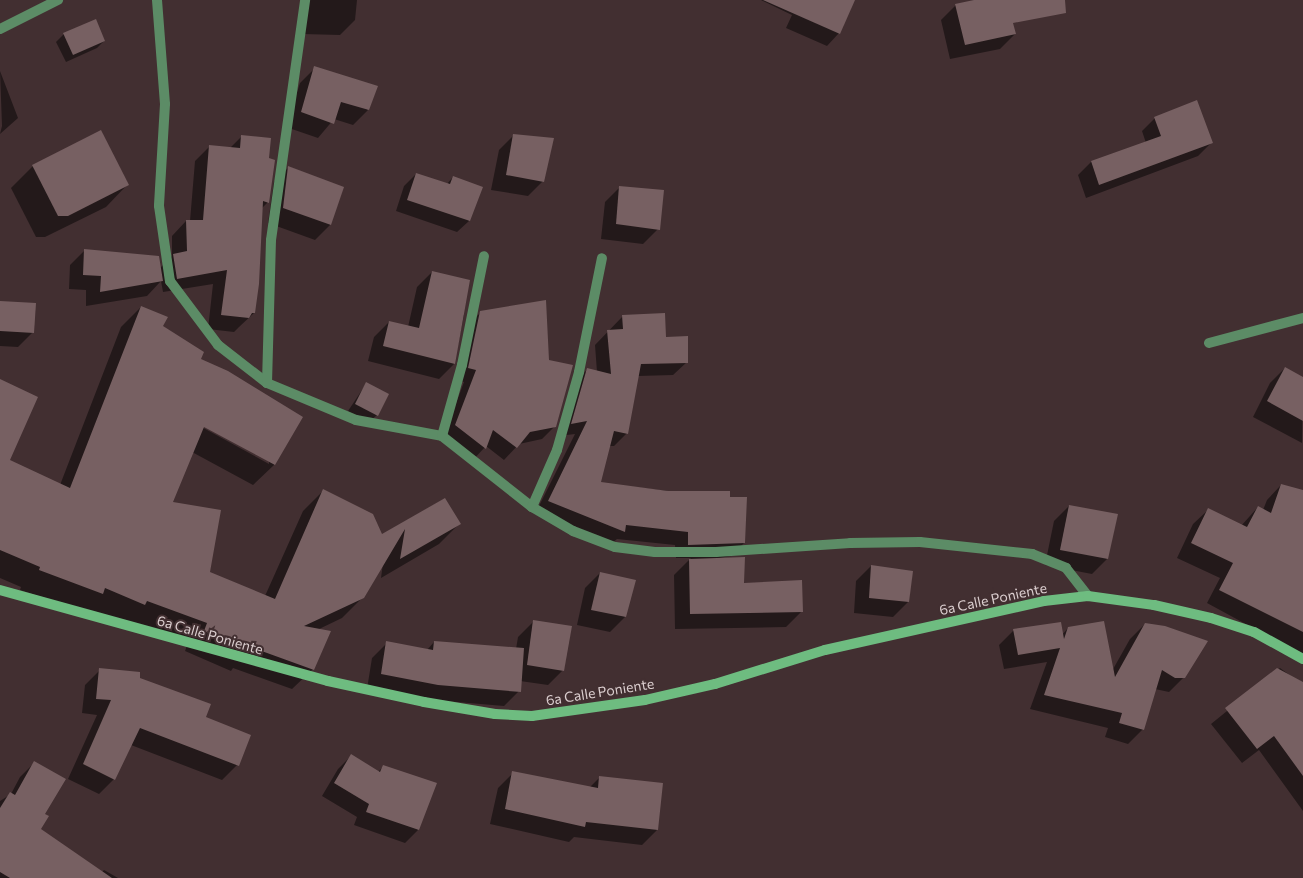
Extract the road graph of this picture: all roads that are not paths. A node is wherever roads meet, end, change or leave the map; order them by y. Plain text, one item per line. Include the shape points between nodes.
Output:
1 (58, 0) edge
2 (157, 0) edge
3 (305, 0) edge
4 (0, 29) edge
5 (484, 256) dead end
6 (602, 258) dead end
7 (1303, 318) edge
8 (1209, 343) dead end
9 (267, 383) junction
10 (442, 436) junction
11 (532, 507) junction
12 (0, 590) edge
13 (1088, 596) junction
14 (1303, 659) edge

1 - 4 street
2 - 9 street via 166,104 159,206 170,281 218,345
3 - 9 street via 271,240
5 - 10 street via 462,364
6 - 11 street via 579,372 560,441
7 - 8 street
9 - 10 street via 356,420
10 - 11 street
11 - 13 street via 574,531 615,547 655,552 920,542 1032,554 1066,568
12 - 13 street, 6a Calle Poniente via 328,681 424,702 494,714 532,716 645,700 715,684 825,650 1044,601
13 - 14 street, 6a Calle Poniente via 1154,604 1211,618 1254,632

